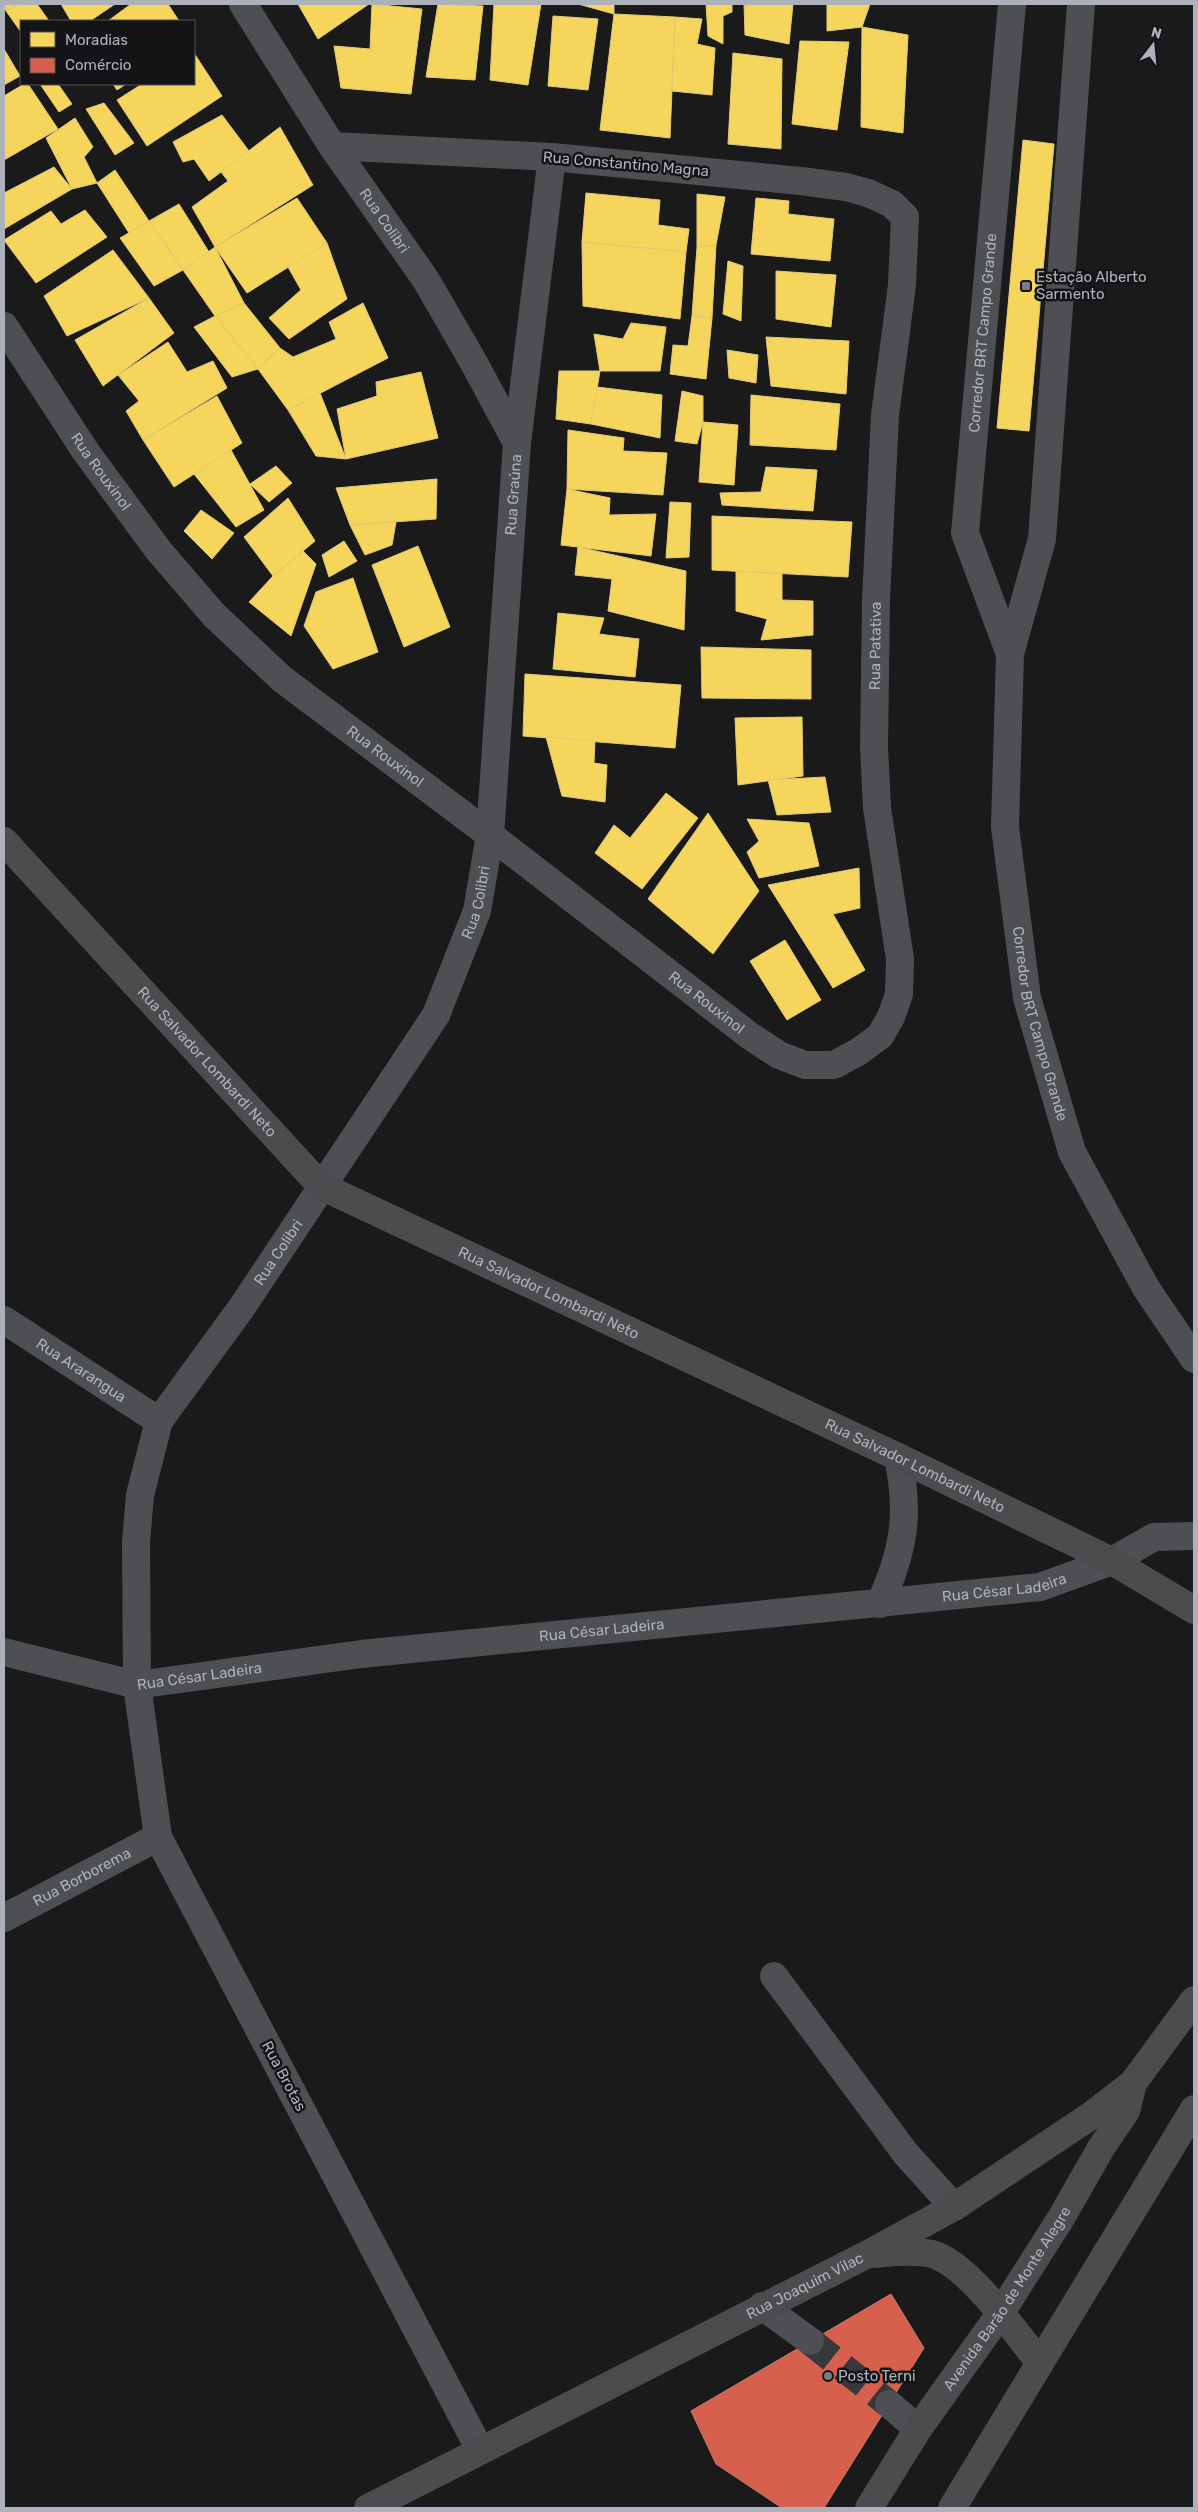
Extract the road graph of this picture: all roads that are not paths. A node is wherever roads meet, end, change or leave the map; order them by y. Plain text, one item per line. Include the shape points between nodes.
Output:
1 (243, 4) edge
2 (1012, 4) edge
3 (1081, 4) edge
4 (332, 146) junction
5 (552, 157) junction
6 (905, 223) joint
7 (4, 326) edge
8 (517, 443) junction
9 (1010, 654) junction
10 (490, 835) junction
11 (4, 841) edge
12 (858, 1052) joint
13 (321, 1186) junction
14 (4, 1320) edge
15 (1194, 1360) edge
16 (160, 1421) junction
17 (898, 1457) junction
18 (1194, 1536) edge
19 (1112, 1561) junction
20 (880, 1604) junction
21 (1194, 1610) edge
22 (4, 1652) edge
23 (137, 1685) junction
24 (158, 1837) junction
25 (4, 1918) edge
26 (774, 1976) dead end
27 (1194, 2000) edge
28 (1133, 2083) junction
29 (1194, 2109) edge
30 (954, 2207) junction
31 (866, 2254) junction
32 (762, 2306) junction
33 (1000, 2314) junction
34 (810, 2341) tunnel mouth
35 (1040, 2363) junction
36 (889, 2404) tunnel mouth
37 (918, 2429) junction
38 (480, 2450) junction
39 (368, 2508) edge
40 (869, 2508) edge
41 (952, 2508) edge

1 - 4 street, Rua Colibri
2 - 9 street, Corredor BRT Campo Grande via 964,533
3 - 9 street, Corredor BRT Campo Grande via 1042,539
4 - 5 street, Rua Constantino Magna
4 - 8 street, Rua Colibri via 426,280
5 - 6 street, Rua Constantino Magna via 846,187 892,204 902,213
5 - 8 street, Rua Graúna
6 - 12 street, Rua Patativa via 902,285 885,415 874,728 877,808 900,958 899,994 880,1036
7 - 10 street, Rua Rouxinol via 86,452 159,551 214,615 282,679
8 - 10 street, Rua Graúna
9 - 15 street, Corredor BRT Campo Grande via 1006,827 1027,998 1072,1152 1146,1288
10 - 12 street, Rua Rouxinol via 779,1055 805,1065 834,1065
10 - 13 street, Rua Colibri via 477,912 436,1015
11 - 13 main road, Rua Salvador Lombardi Neto
13 - 16 street, Rua Colibri via 242,1307
13 - 17 main road, Rua Salvador Lombardi Neto
14 - 16 street, Rua Ararangua
16 - 23 street, Rua Colibri via 140,1496
17 - 19 main road, Rua Salvador Lombardi Neto
17 - 20 street via 905,1491 904,1524 899,1555
18 - 19 street, Rua César Ladeira via 1154,1537
19 - 20 street, Rua César Ladeira via 1040,1587
19 - 21 main road, Rua Salvador Lombardi Neto
20 - 23 street, Rua César Ladeira via 361,1654
22 - 23 street, Rua César Ladeira
23 - 24 street, Rua Brotas
24 - 25 street, Rua Borborema
24 - 38 street, Rua Brotas
26 - 30 street via 906,2154
27 - 28 main road, Rua Joaquim Vilac
28 - 30 main road, Rua Joaquim Vilac via 1089,2117
28 - 33 main road, Avenida Barão de Monte Alegre via 1126,2111
29 - 35 main road
30 - 31 main road, Rua Joaquim Vilac
31 - 32 main road, Rua Joaquim Vilac
31 - 33 main road via 932,2254 956,2266
32 - 34 street
32 - 38 main road, Rua Joaquim Vilac
33 - 35 main road
33 - 37 main road, Avenida Barão de Monte Alegre
35 - 41 main road
36 - 37 street
37 - 40 main road, Avenida Barão de Monte Alegre
38 - 39 main road, Rua Joaquim Vilac

